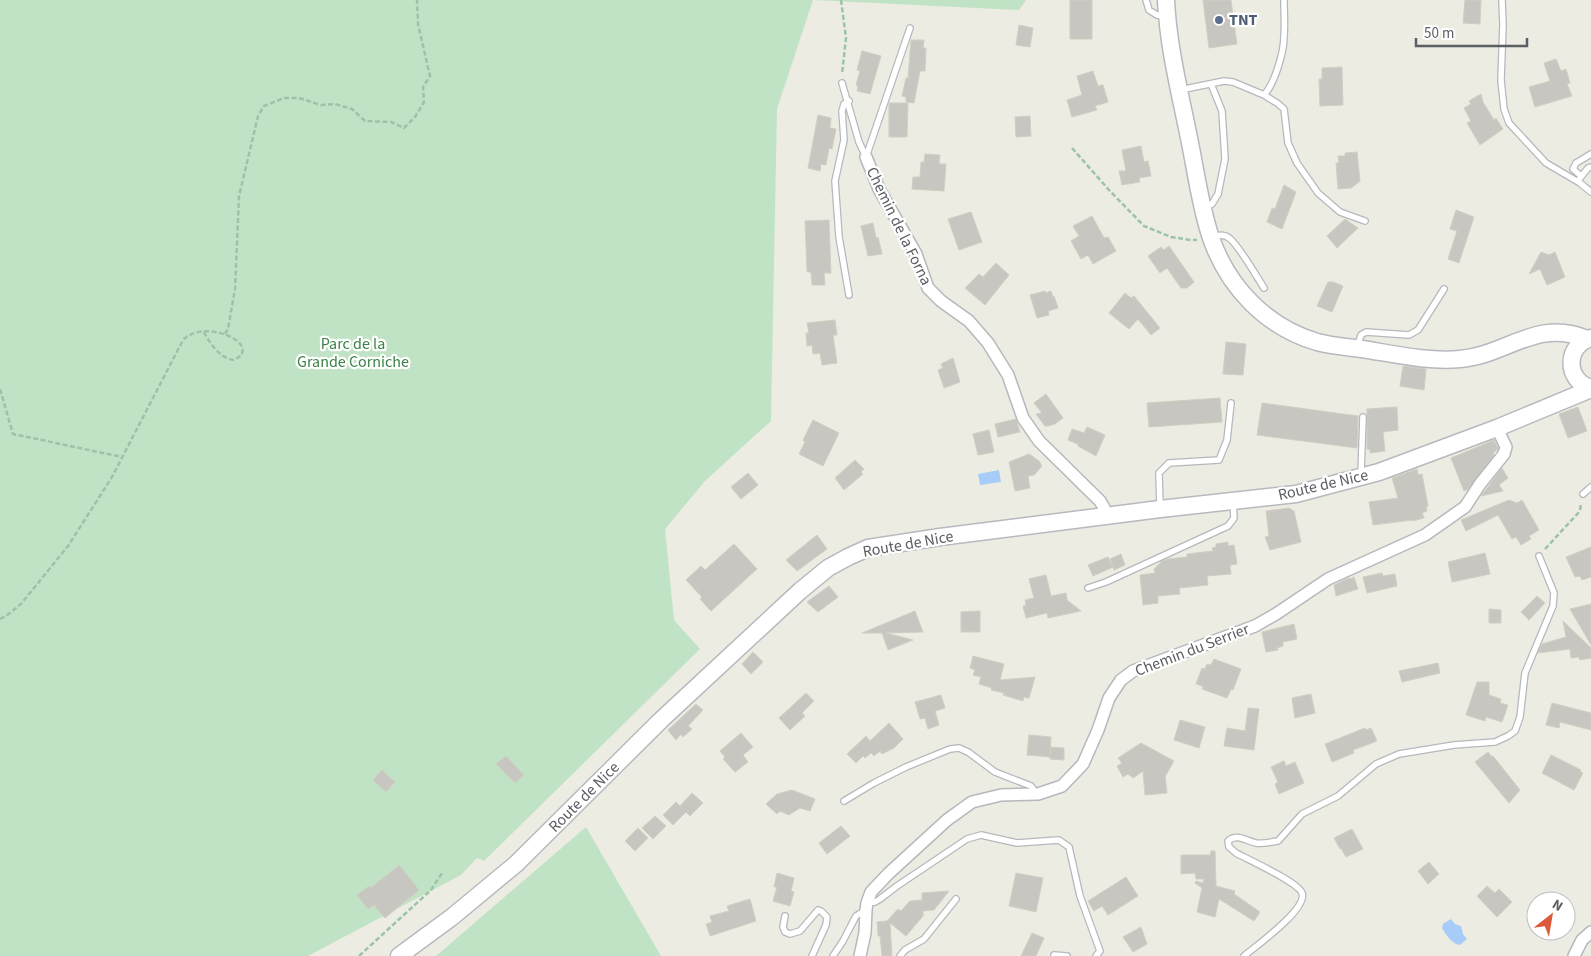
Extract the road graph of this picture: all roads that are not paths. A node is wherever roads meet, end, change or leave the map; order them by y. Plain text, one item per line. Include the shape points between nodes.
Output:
1 (1146, 0) edge
2 (1166, 0) edge
3 (1284, 0) edge
4 (1502, 0) edge
5 (1166, 17) junction
6 (910, 28) dead end
7 (842, 83) road end
8 (1211, 84) junction
9 (1179, 90) junction
10 (1264, 95) junction
11 (848, 101) junction
12 (1591, 154) edge
13 (866, 157) junction
14 (1591, 167) edge
15 (1581, 176) junction
16 (1580, 183) junction
17 (1591, 192) edge
18 (1204, 208) junction
19 (1365, 221) dead end
20 (1211, 237) junction
21 (1264, 288) dead end
22 (1444, 289) dead end
23 (849, 295) dead end
24 (1536, 335) junction
25 (1589, 339) edge
26 (1356, 348) junction
27 (1572, 354) junction
28 (1573, 373) junction
29 (1591, 388) edge
30 (1231, 403) dead end
31 (1553, 404) junction
32 (1363, 416) dead end
33 (1497, 428) junction
34 (1361, 477) junction
35 (1591, 487) edge
36 (1583, 494) road end
37 (1233, 500) junction
38 (1160, 509) junction
39 (1104, 516) junction
40 (1539, 556) road end
41 (1088, 588) dead end
42 (1038, 794) junction
43 (844, 801) dead end
44 (956, 899) dead end
45 (866, 906) junction
46 (784, 916) dead end
47 (1591, 932) edge
48 (1054, 955) dead end
49 (399, 956) edge
50 (812, 956) edge
51 (833, 956) edge
52 (860, 956) edge
53 (900, 956) edge
54 (1067, 956) edge
55 (1096, 956) edge
56 (1244, 956) edge
57 (1574, 956) edge

1 - 5 lane via 1149,10
2 - 5 main road
3 - 10 lane via 1284,38 1276,74
4 - 16 lane via 1500,80 1509,123 1546,163
5 - 9 main road
6 - 13 lane
7 - 11 lane, Chemin de la Forna
8 - 9 lane
8 - 10 lane via 1233,82
8 - 18 lane via 1222,111 1225,159 1218,194 1212,204
9 - 18 main road
10 - 19 lane via 1284,109 1288,142 1297,163 1318,193 1340,212
11 - 13 lane, Chemin de la Forna
11 - 23 lane via 842,111 844,140 835,180 839,237
12 - 15 lane via 1576,163 1573,169
13 - 39 street, Chemin de la Forna via 879,189 916,254 928,288 968,321 988,343 1008,375 1023,418 1039,441 1100,501
14 - 15 lane
15 - 16 lane
16 - 17 lane
18 - 20 main road
20 - 21 lane via 1229,238
20 - 26 main road via 1233,283 1263,313 1279,325 1312,340
22 - 26 lane via 1418,330 1409,335 1366,332 1361,335
24 - 25 main road via 1563,332
24 - 26 main road via 1460,359 1405,356
24 - 27 main road via 1549,338
25 - 27 main road
27 - 28 main road
28 - 29 main road via 1581,383
28 - 31 main road
29 - 31 main road, Route de Nice
30 - 38 lane via 1227,440 1219,460 1169,463 1159,473
31 - 33 main road, Route de Nice
32 - 34 lane
33 - 34 main road, Route de Nice
33 - 42 street, Chemin du Serrier via 1506,447 1504,454 1465,507 1425,535 1328,579 1255,626 1133,671 1121,680 1108,698 1083,764 1062,786
34 - 37 main road, Route de Nice via 1296,494
35 - 36 lane
37 - 38 main road, Route de Nice
37 - 41 lane via 1234,518 1228,526
38 - 39 main road, Route de Nice
39 - 49 main road, Route de Nice via 889,544 868,548 828,568 661,720 516,864
40 - 56 lane via 1554,593 1553,606 1525,673 1520,720 1515,730 1495,742 1399,754 1376,764 1338,796 1302,814 1278,841 1257,843 1237,836 1228,841 1236,853 1289,881 1302,894 1294,914
42 - 43 lane via 1031,786 995,772 968,752 950,748 906,767
42 - 45 street, Chemin du Serrier via 1001,795 972,802 947,820 888,874 871,892
44 - 53 lane via 924,938
45 - 51 lane via 856,916
45 - 52 street, Chemin du Serrier
45 - 55 lane via 967,839 981,835 1017,844 1059,840 1069,848 1080,896 1100,951
46 - 50 lane via 783,927 790,934 800,931 818,910 827,917
47 - 57 street via 1582,940
48 - 54 lane

